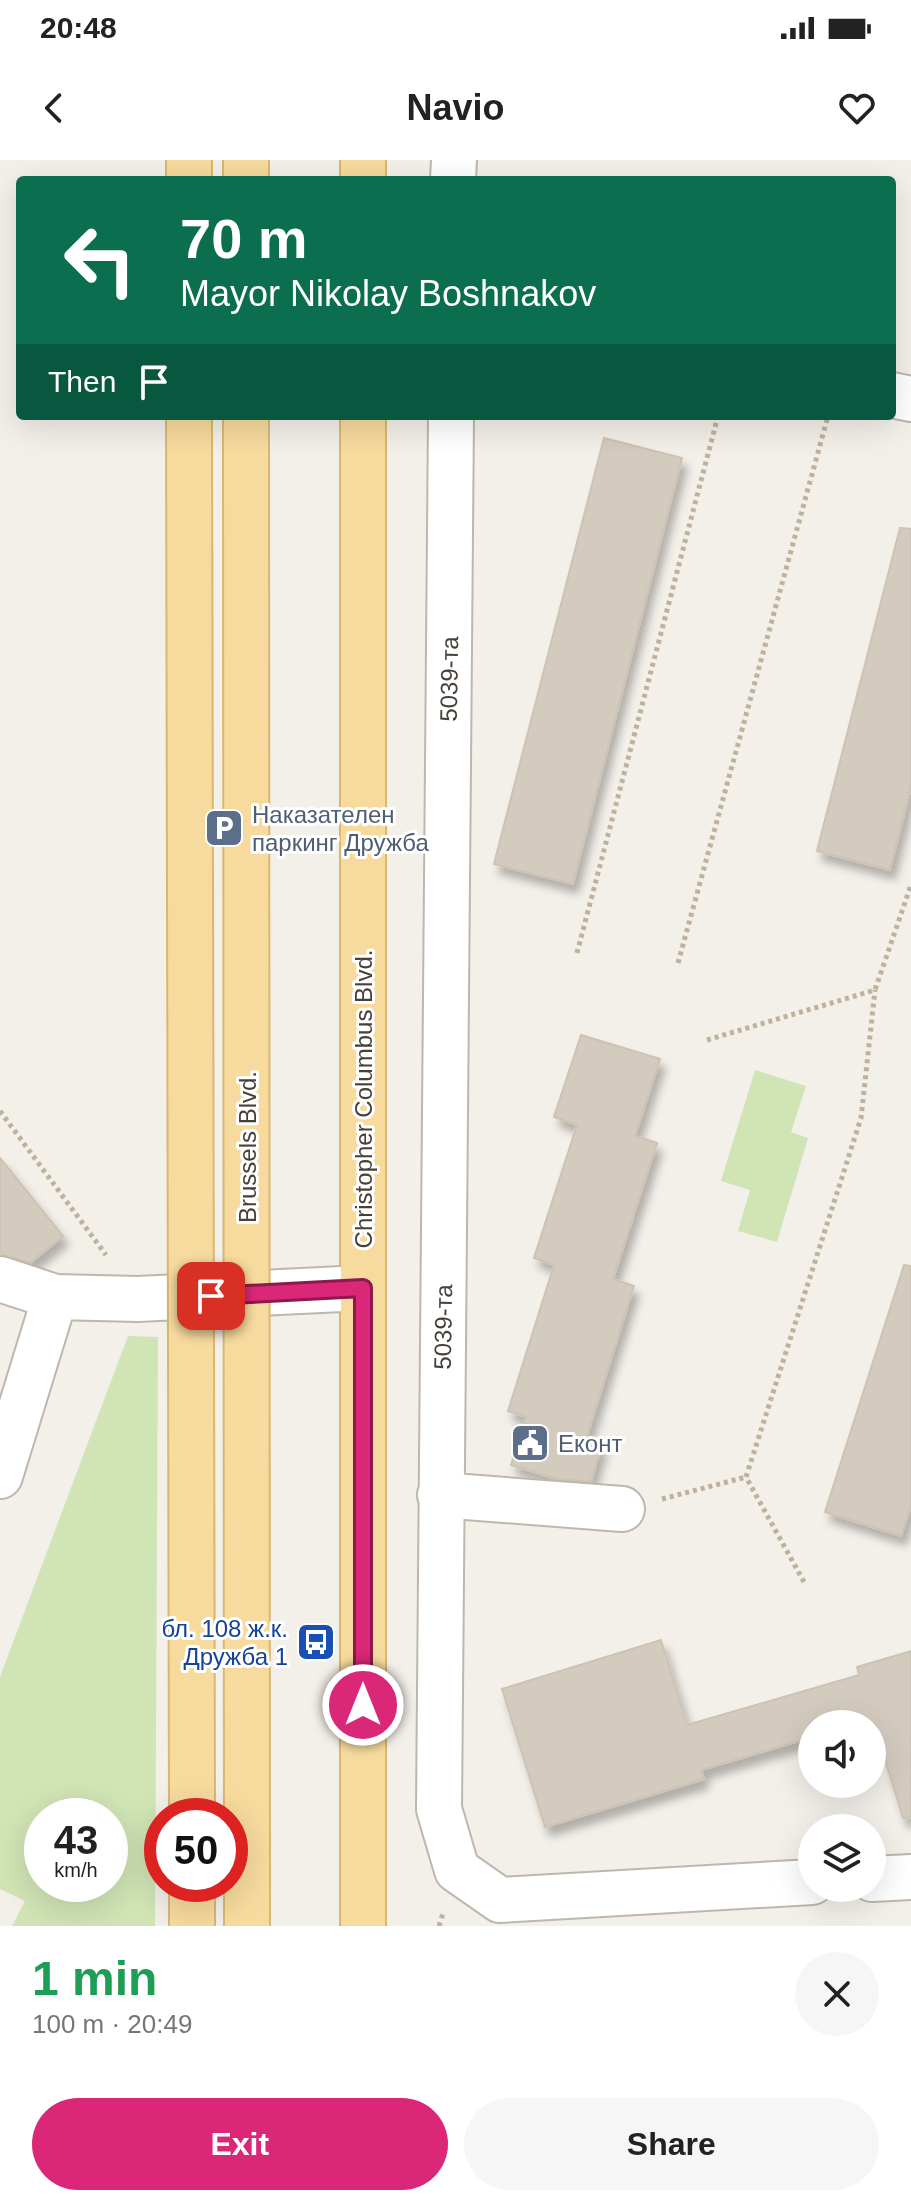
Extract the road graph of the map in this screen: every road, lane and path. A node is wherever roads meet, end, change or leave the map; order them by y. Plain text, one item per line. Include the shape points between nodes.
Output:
1 (189, 420) edge
2 (246, 420) edge
3 (363, 420) edge
4 (451, 420) edge
5 (717, 420) edge
6 (827, 420) edge
7 (911, 885) edge
8 (577, 953) dead end
9 (678, 963) dead end
10 (875, 990) junction
11 (707, 1040) dead end
12 (0, 1111) edge
13 (0, 1279) edge
14 (363, 1288) junction
15 (55, 1297) junction
16 (138, 1299) junction
17 (0, 1476) edge
18 (746, 1477) junction
19 (440, 1495) junction
20 (622, 1509) joint
21 (804, 1582) dead end
22 (192, 1798) edge
23 (911, 1877) edge
24 (886, 1878) edge
25 (798, 1884) edge
26 (192, 1902) edge
27 (538, 1912) edge
28 (192, 1926) edge
29 (247, 1926) edge
30 (363, 1926) edge

1 - 22 main road, bridge
2 - 29 main road, Brussels Blvd., bridge
3 - 14 main road, Christopher Columbus Blvd.
4 - 19 street, 5039-та
5 - 8 path
6 - 9 path
7 - 10 path
10 - 11 path
10 - 18 path via 861,1118
12 - 16 path
13 - 15 street
14 - 16 street
14 - 30 main road, Christopher Columbus Blvd.
15 - 16 street
15 - 17 street
18 - 20 path
18 - 21 path
19 - 20 street
19 - 27 street, 5039-та via 439,1809 457,1870 500,1900
23 - 24 street
25 - 27 street, 5039-та
26 - 28 main road

